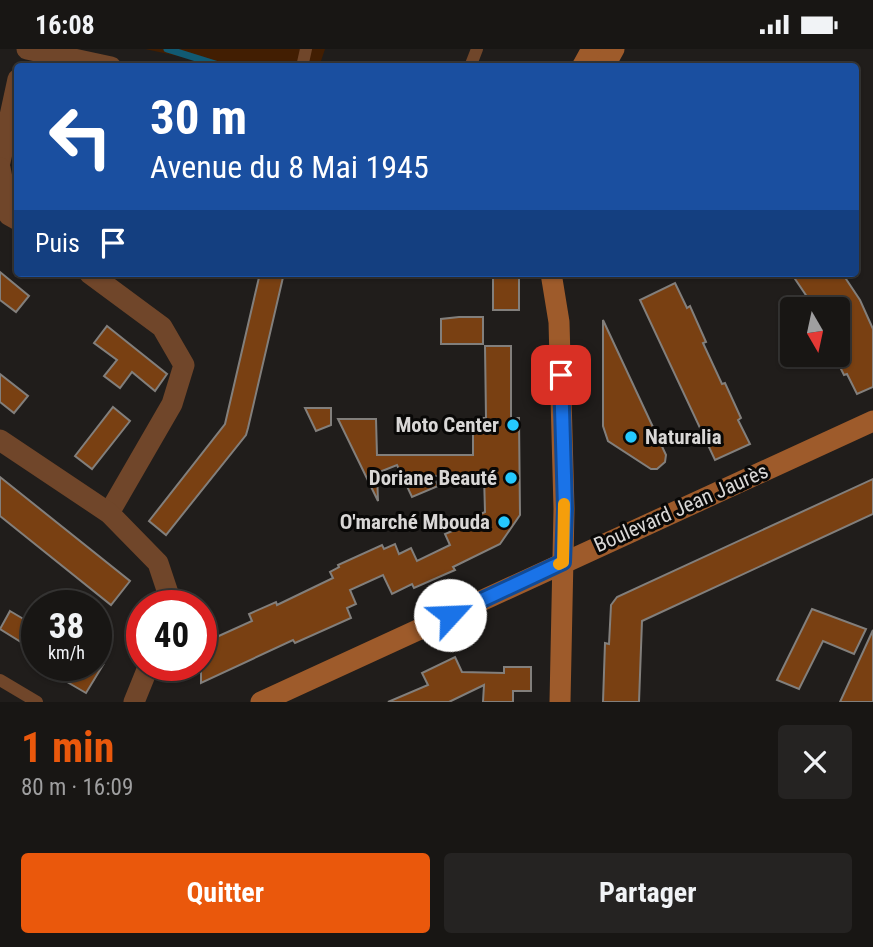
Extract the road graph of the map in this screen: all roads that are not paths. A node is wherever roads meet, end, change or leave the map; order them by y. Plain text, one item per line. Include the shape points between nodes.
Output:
1 (26, 49) edge
2 (91, 63) edge
3 (14, 97) edge
4 (0, 162) edge
5 (0, 168) edge
6 (14, 218) edge
7 (94, 277) edge
8 (552, 277) edge
9 (566, 277) edge
10 (559, 322) junction
11 (873, 421) edge
12 (0, 440) edge
13 (109, 513) junction
14 (563, 562) junction
15 (167, 590) edge
16 (0, 680) edge
17 (143, 681) edge
18 (37, 702) edge
19 (134, 702) edge
20 (261, 702) edge
21 (560, 702) edge

1 - 2 street
3 - 4 street
5 - 6 street via 9,215
7 - 13 street via 162,327 184,365 172,404
8 - 10 street
9 - 10 street
10 - 14 street
11 - 14 street, Boulevard Jean Jaurès
12 - 13 street
13 - 15 street via 158,563
14 - 20 street, Boulevard Jean Jaurès
14 - 21 street
16 - 18 lane
17 - 19 street

